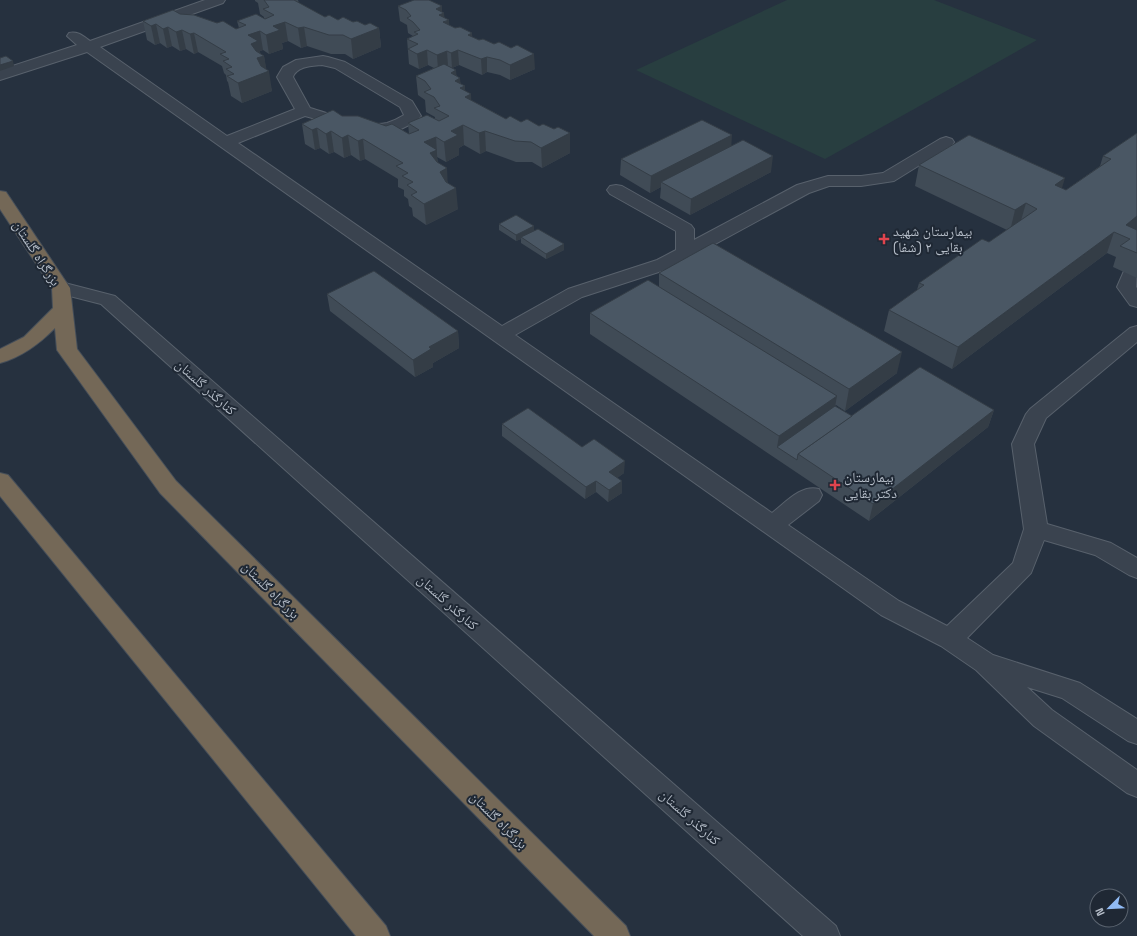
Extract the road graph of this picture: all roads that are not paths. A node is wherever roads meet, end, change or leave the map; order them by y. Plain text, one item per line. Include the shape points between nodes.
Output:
1 (179, 0) edge
2 (218, 0) edge
3 (112, 23) dead end
4 (78, 39) junction
5 (45, 46) dead end
6 (0, 61) edge
7 (0, 75) edge
8 (304, 111) junction
9 (226, 142) junction
10 (946, 142) dead end
11 (616, 190) dead end
12 (0, 196) edge
13 (685, 252) junction
14 (1131, 275) edge
15 (62, 299) junction
16 (1137, 301) edge
17 (1137, 332) edge
18 (501, 335) junction
19 (0, 358) edge
20 (0, 481) edge
21 (811, 495) dead end
22 (772, 525) junction
23 (1036, 529) junction
24 (1137, 569) edge
25 (950, 639) junction
26 (985, 663) junction
27 (1137, 733) edge
28 (1137, 784) edge
29 (375, 936) edge
30 (615, 936) edge
31 (825, 936) edge

1 - 3 street
2 - 4 street
4 - 7 street
4 - 9 street
5 - 6 street
8 - 8 street via 384,128 403,123 413,116 406,104 340,65 323,60 301,63 288,70 285,77
8 - 9 street
9 - 18 street
10 - 13 street via 888,177 861,181 828,181 803,189
11 - 13 street via 685,229
12 - 15 highway, بزرگراه گلستان
13 - 18 street via 664,264 575,293
14 - 16 street via 1126,287
15 - 19 highway via 31,341
15 - 30 highway, بزرگراه گلستان via 67,350 168,487
15 - 31 street, کنارگذر گلستان via 108,300
17 - 23 street via 1037,414 1023,444
18 - 22 street
20 - 29 highway
21 - 22 street
22 - 25 street via 890,608
23 - 24 street via 1103,549
23 - 25 street via 1023,567
25 - 26 street
26 - 27 street via 1071,690
26 - 28 street via 1043,718

